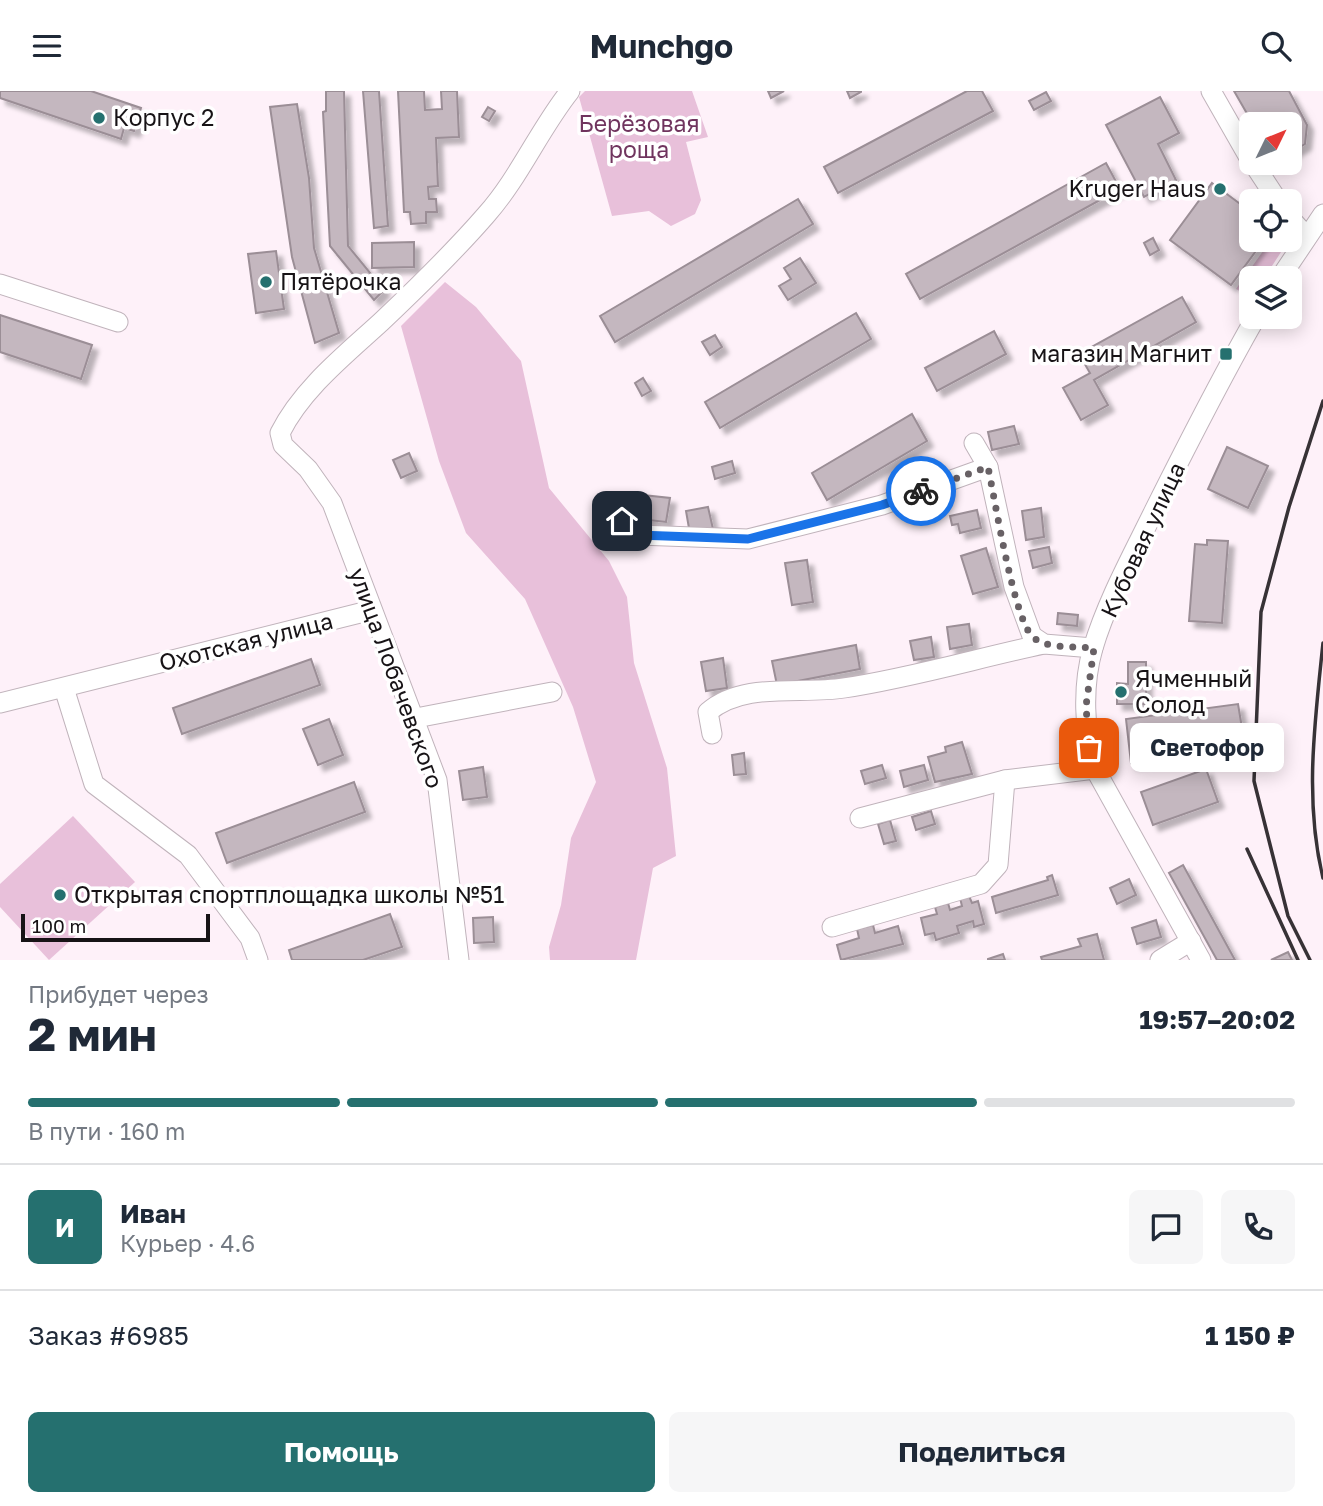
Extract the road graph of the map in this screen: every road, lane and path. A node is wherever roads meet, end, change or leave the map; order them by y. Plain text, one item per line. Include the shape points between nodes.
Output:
1 (570, 91) edge
2 (1210, 91) edge
3 (1239, 140) edge
4 (1323, 213) edge
5 (1302, 231) edge
6 (1307, 237) junction
7 (1288, 266) edge
8 (0, 284) edge
9 (118, 322) dead end
10 (1249, 329) edge
11 (974, 443) dead end
12 (988, 467) junction
13 (622, 521) dead end
14 (372, 610) junction
15 (1044, 643) junction
16 (1094, 648) junction
17 (64, 688) junction
18 (552, 692) dead end
19 (0, 703) edge
20 (416, 718) junction
21 (712, 734) dead end
22 (1095, 769) junction
23 (1005, 780) junction
24 (860, 818) dead end
25 (832, 927) dead end
26 (1191, 941) junction
27 (258, 960) edge
28 (459, 960) edge
29 (1160, 960) edge
30 (1201, 960) edge

1 - 14 street, улица Лобачевского via 488,213 321,379 280,433 284,445 309,468 332,503
2 - 3 street
4 - 6 street
5 - 6 street
6 - 7 street
8 - 9 street
10 - 16 street, Кубовая улица via 1135,550
11 - 12 street
12 - 13 street via 882,505 748,539 638,535
12 - 15 street via 1025,623 1032,636
14 - 17 street, Охотская улица
14 - 20 street, улица Лобачевского
15 - 16 street
15 - 21 street via 842,688 733,697 708,712
16 - 22 street, Кубовая улица via 1086,706
17 - 19 street, Охотская улица
17 - 27 street via 94,785 188,855 250,938
18 - 20 street
20 - 28 street, улица Лобачевского via 437,780
22 - 23 street
22 - 26 street, Кубовая улица
23 - 24 street
23 - 25 street via 998,865 981,884
26 - 29 street
26 - 30 street, Кубовая улица

